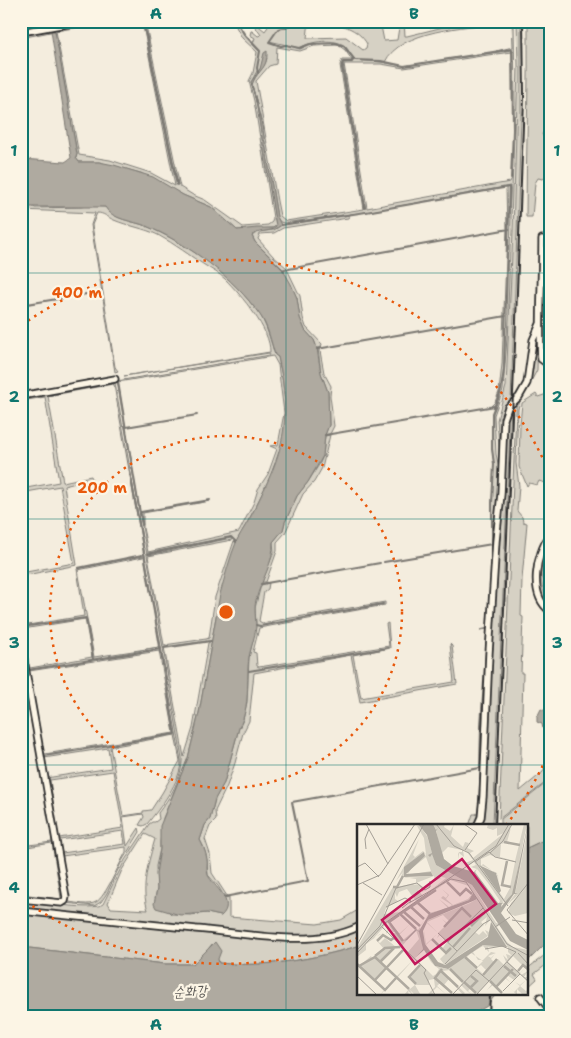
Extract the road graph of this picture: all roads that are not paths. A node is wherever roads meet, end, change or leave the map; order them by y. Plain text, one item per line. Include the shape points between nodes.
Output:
1 (83, 21) edge
2 (21, 32) edge
3 (542, 239) dead end
4 (540, 324) junction
5 (550, 360) edge
6 (115, 379) dead end
7 (21, 396) edge
8 (550, 535) edge
9 (550, 611) edge
10 (21, 644) edge
11 (23, 669) edge
12 (479, 824) edge
13 (21, 899) edge
14 (21, 911) edge
15 (357, 926) edge
16 (540, 997) dead end
17 (550, 1010) edge

1 - 2 street
3 - 4 street
4 - 5 street via 541,359 545,362
4 - 12 street via 533,340 527,383 508,407 504,419 483,797
6 - 7 street
8 - 9 street via 541,555 537,584 540,602
10 - 11 street
11 - 13 street via 66,897 62,903
14 - 15 street via 308,938 336,935
16 - 17 street

